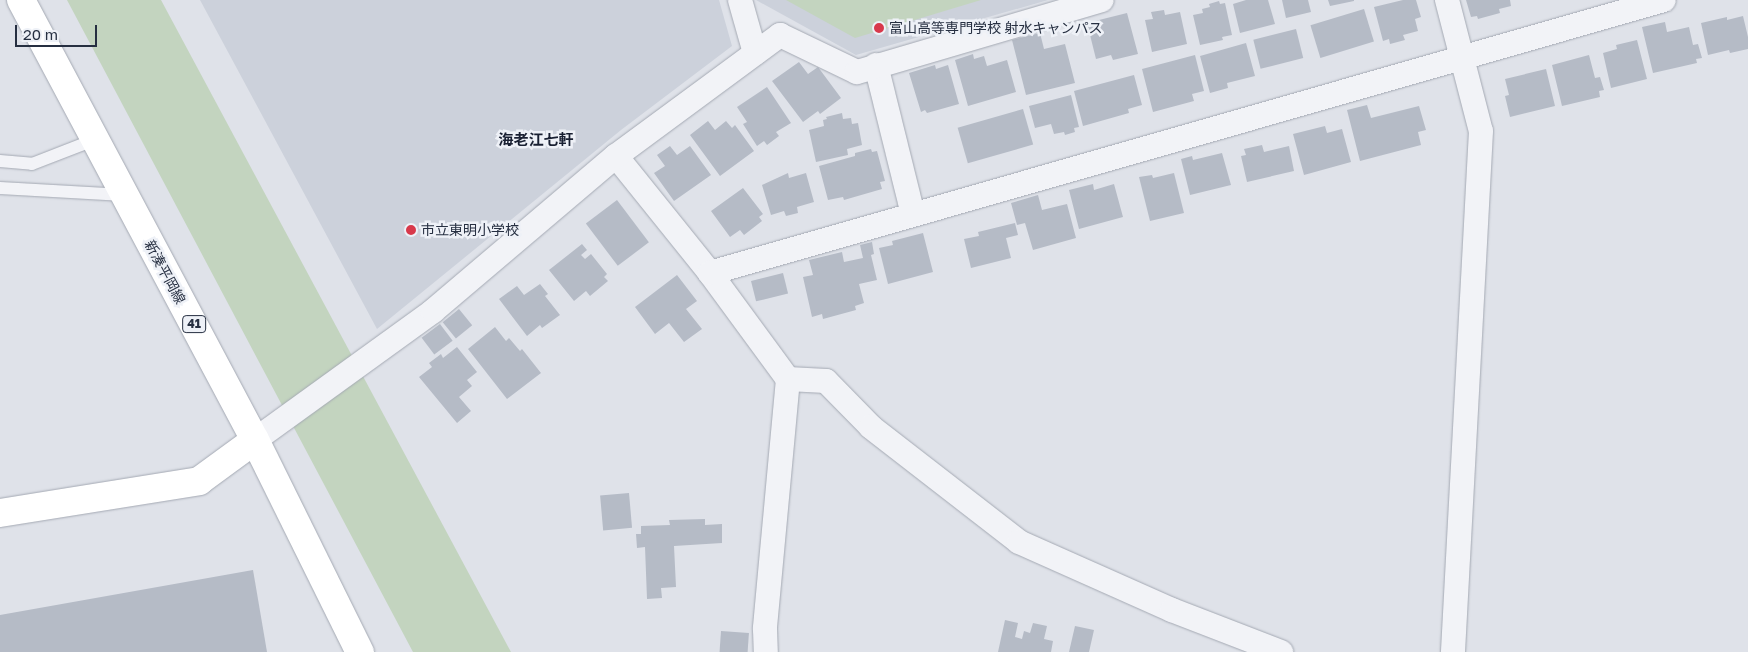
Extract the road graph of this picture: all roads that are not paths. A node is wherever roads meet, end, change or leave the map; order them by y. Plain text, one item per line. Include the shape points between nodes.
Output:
1 (21, 0) edge
2 (740, 0) edge
3 (1102, 0) edge
4 (1447, 0) edge
5 (1664, 0) edge
6 (755, 53) junction
7 (1462, 58) junction
8 (876, 65) junction
9 (94, 140) junction
10 (616, 156) junction
11 (0, 161) edge
12 (0, 188) edge
13 (124, 195) junction
14 (913, 215) junction
15 (710, 273) junction
16 (788, 378) junction
17 (256, 440) junction
18 (0, 513) edge
19 (360, 652) edge
20 (766, 652) edge
21 (1281, 652) edge
22 (1453, 652) edge

1 - 9 main road, 新湊平岡線 / 41
2 - 6 street
3 - 8 street
4 - 7 street
5 - 7 street
6 - 8 street via 780,35 857,72
6 - 10 street
7 - 14 street
7 - 22 street via 1481,131
8 - 14 street
9 - 11 lane via 32,164
9 - 13 main road, 新湊平岡線 / 41
10 - 15 street
10 - 17 street via 433,311
12 - 13 lane
13 - 17 main road, 新湊平岡線 / 41
14 - 15 street
15 - 16 street
16 - 20 street via 765,629
16 - 21 street via 826,381 871,426 1019,542 1172,610
17 - 18 main road via 198,481
17 - 19 main road, 新湊平岡線 / 41

